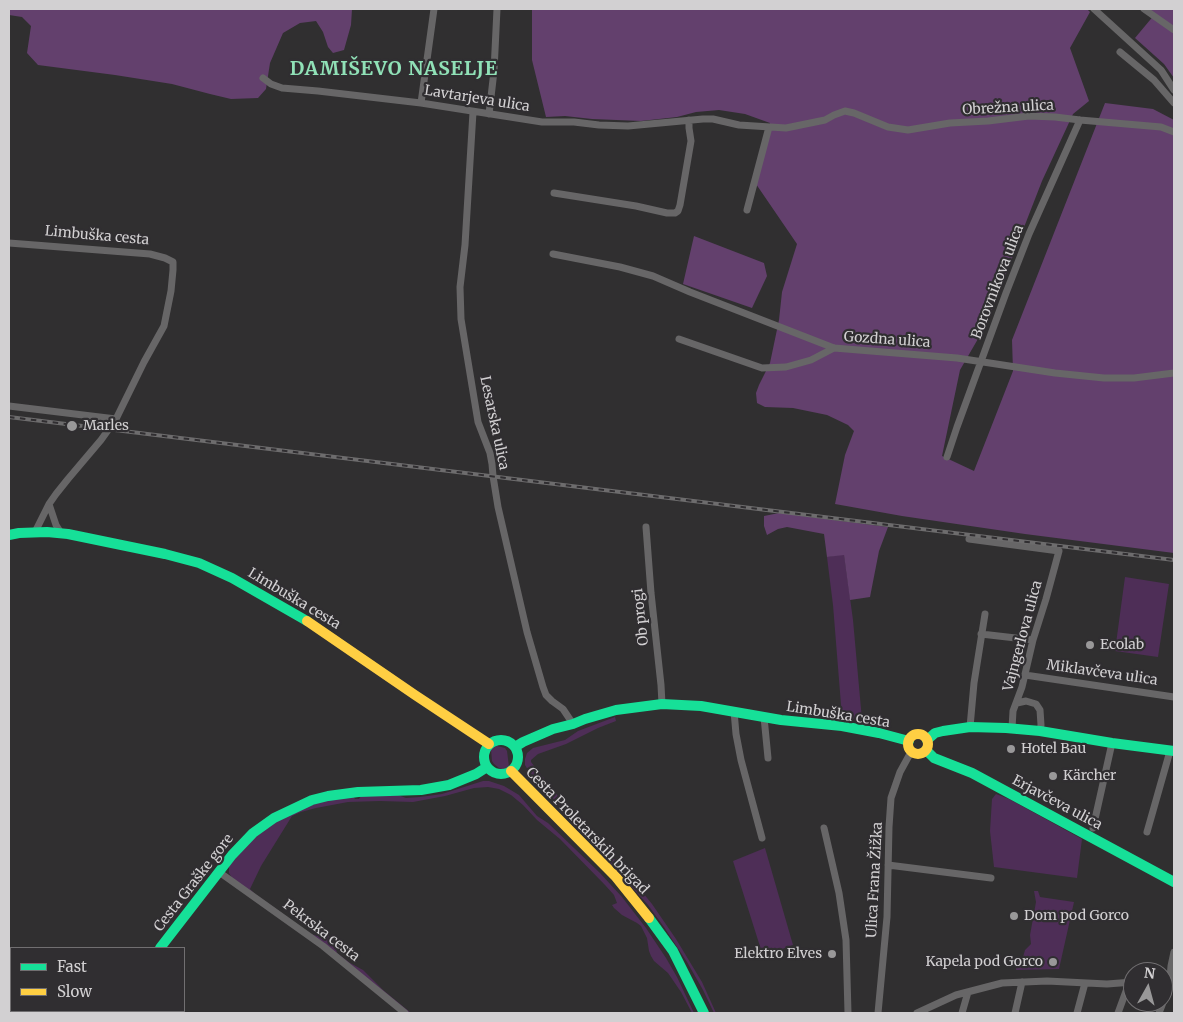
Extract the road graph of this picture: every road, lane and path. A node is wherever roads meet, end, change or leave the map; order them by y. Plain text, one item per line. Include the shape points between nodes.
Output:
1 (434, 9) edge
2 (497, 9) edge
3 (1094, 9) edge
4 (1144, 9) edge
5 (1174, 30) edge
6 (1120, 52) dead end
7 (263, 78) dead end
8 (1174, 90) edge
9 (1174, 103) edge
10 (421, 104) junction
11 (845, 111) joint
12 (473, 112) junction
13 (489, 114) junction
14 (689, 120) junction
15 (1080, 120) junction
16 (768, 127) junction
17 (1174, 132) edge
18 (554, 193) dead end
19 (747, 210) dead end
20 (9, 242) edge
21 (553, 254) dead end
22 (679, 339) dead end
23 (834, 348) junction
24 (980, 361) junction
25 (1174, 373) edge
26 (9, 406) edge
27 (116, 419) junction
28 (947, 457) dead end
29 (49, 504) junction
30 (646, 527) dead end
31 (35, 532) junction
32 (61, 533) junction
33 (9, 535) edge
34 (969, 539) dead end
35 (984, 614) dead end
36 (981, 634) junction
37 (1033, 640) junction
38 (1025, 675) junction
39 (1174, 697) edge
40 (1017, 703) junction
41 (662, 704) junction
42 (734, 711) junction
43 (764, 717) junction
44 (573, 724) junction
45 (970, 727) junction
46 (1012, 728) junction
47 (1040, 732) junction
48 (909, 741) junction
49 (1112, 743) junction
50 (489, 744) junction
51 (927, 745) junction
52 (515, 747) junction
53 (1172, 751) edge
54 (911, 752) junction
55 (768, 758) dead end
56 (487, 767) junction
57 (511, 771) junction
58 (824, 828) dead end
59 (1093, 828) dead end
60 (1147, 832) dead end
61 (762, 838) dead end
62 (888, 865) junction
63 (218, 872) junction
64 (991, 878) dead end
65 (1174, 882) edge
66 (161, 947) edge
67 (1022, 982) junction
68 (1123, 982) edge
69 (1085, 983) junction
70 (968, 992) junction
71 (1123, 1001) edge
72 (404, 1013) edge
73 (704, 1013) edge
74 (848, 1013) edge
75 (878, 1013) edge
76 (917, 1013) edge
77 (962, 1013) edge
78 (1015, 1013) edge
79 (1077, 1013) edge
80 (1118, 1013) edge

1 - 10 street
2 - 13 street
3 - 8 street via 1161,70
4 - 5 street
6 - 9 street via 1154,80
7 - 10 street, Lavtarjeva ulica via 282,88
10 - 12 street, Lavtarjeva ulica
11 - 15 street, Obrežna ulica via 888,128 908,130 1028,116
11 - 16 street, Lavtarjeva ulica via 825,120 786,128
12 - 13 street, Lavtarjeva ulica
12 - 44 street, Lesarska ulica via 460,287 461,319 478,422 490,453 498,507 526,632 546,694 563,709
13 - 14 street, Lavtarjeva ulica via 542,122 606,125
14 - 16 street, Lavtarjeva ulica via 713,119
14 - 18 street via 691,141 680,205 675,213
15 - 17 street, Obrežna ulica via 1161,127
15 - 24 street, Borovnikova ulica
16 - 19 street
20 - 27 street, Limbuška cesta via 150,254 173,262 164,326
21 - 23 street, Gozdna ulica via 653,276
22 - 23 street via 762,368 786,367 811,360
23 - 24 street, Gozdna ulica
24 - 25 street, Gozdna ulica via 1055,374 1104,378
24 - 28 street, Borovnikova ulica
26 - 27 street
27 - 29 street, Limbuška cesta
29 - 31 street, Limbuška cesta
29 - 32 street
30 - 41 street, Ob progi
31 - 32 main road, Limbuška cesta
31 - 33 main road, Limbuška cesta
32 - 50 main road, Limbuška cesta via 184,558 232,578 306,620
34 - 37 street, Vajngerlova ulica via 1059,551
35 - 36 street
36 - 37 street
36 - 45 street
37 - 38 street, Vajngerlova ulica
38 - 39 street, Miklavčeva ulica
38 - 40 street, Vajngerlova ulica
40 - 46 street, Vajngerlova ulica
40 - 47 street via 1036,704 1040,710
41 - 42 main road, Limbuška cesta
41 - 44 main road, Limbuška cesta via 616,710
42 - 43 main road, Limbuška cesta
42 - 61 street via 741,760
43 - 48 main road, Limbuška cesta via 850,727
43 - 55 street
44 - 52 main road, Limbuška cesta
45 - 46 main road, Limbuška cesta
45 - 51 main road, Limbuška cesta via 935,733
46 - 47 main road, Limbuška cesta
47 - 49 main road, Limbuška cesta
48 - 51 main road, Limbuška cesta via 919,734 925,737
48 - 54 main road
49 - 53 main road, Limbuška cesta
49 - 59 street
50 - 52 main road via 503,740
50 - 56 main road via 484,753
51 - 54 main road, Limbuška cesta via 923,753
51 - 65 main road, Erjavčeva ulica via 934,758 972,773
52 - 57 main road via 518,757
53 - 60 street
54 - 62 street, Ulica Frana Žižka via 891,798
56 - 57 main road via 498,774
56 - 63 main road, Cesta Graške gore via 460,782 437,788 358,792 305,803 262,825
57 - 73 main road, Cesta Proletarskih brigad via 637,902 673,951
58 - 74 street via 846,940
62 - 64 street
62 - 75 street, Ulica Frana Žižka via 887,917
63 - 66 main road, Cesta Graške gore
63 - 72 street, Pekrska cesta via 323,946
67 - 69 street
67 - 70 street
67 - 78 street
68 - 69 street
69 - 79 street
70 - 76 street
70 - 77 street
71 - 80 street

